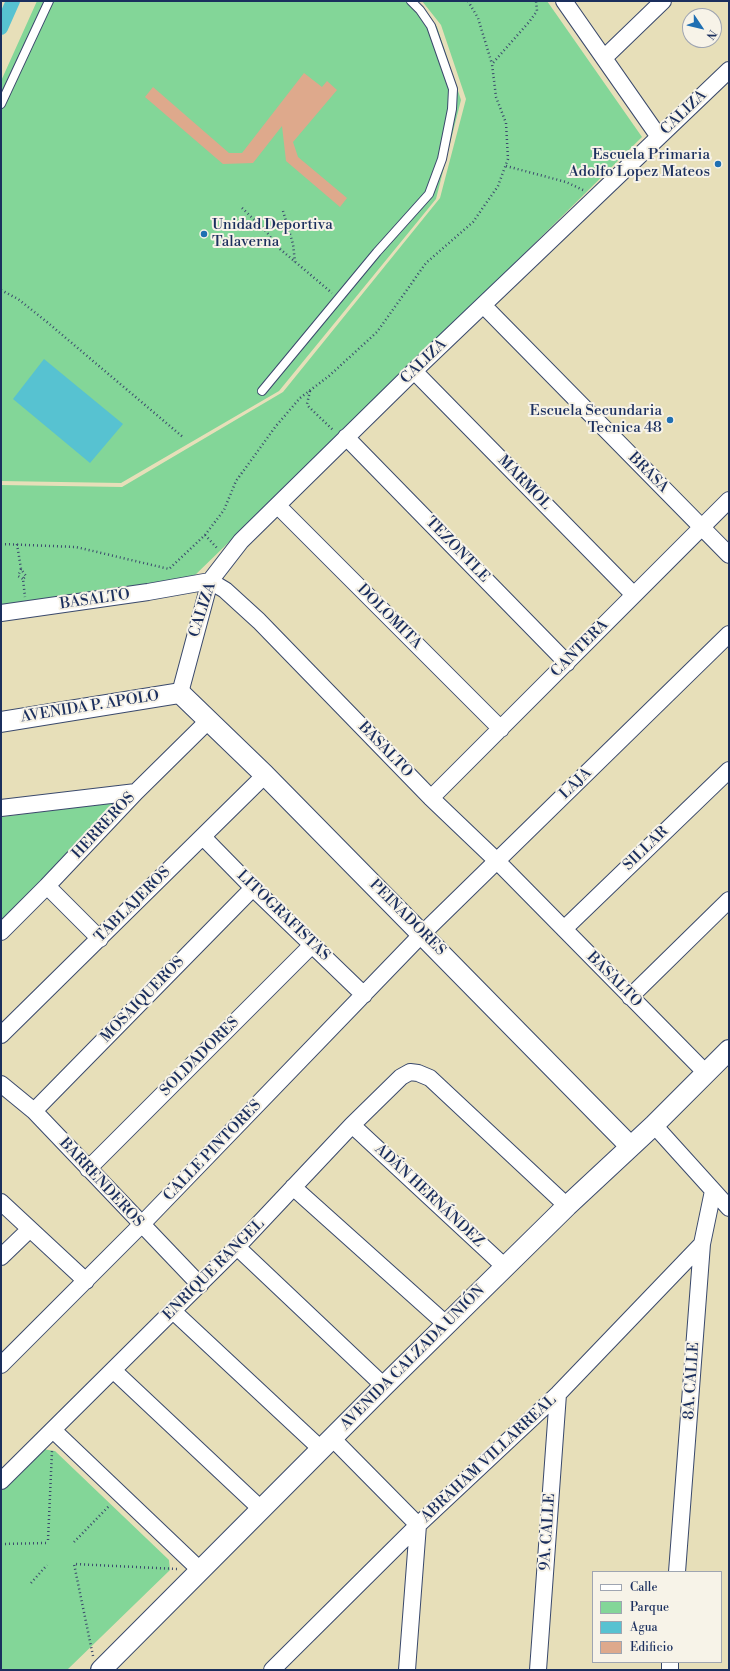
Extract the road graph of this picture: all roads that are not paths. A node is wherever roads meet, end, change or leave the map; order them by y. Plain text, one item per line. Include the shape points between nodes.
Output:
1 (49, 1) edge
2 (411, 1) edge
3 (564, 1) edge
4 (663, 1) edge
5 (605, 57) junction
6 (729, 70) edge
7 (1, 104) edge
8 (660, 137) junction
9 (483, 305) junction
10 (414, 371) junction
11 (262, 391) dead end
12 (346, 437) junction
13 (729, 500) edge
14 (278, 506) junction
15 (702, 527) junction
16 (729, 555) edge
17 (210, 581) junction
18 (634, 595) junction
19 (1, 613) edge
20 (729, 634) edge
21 (567, 663) junction
22 (180, 692) junction
23 (208, 721) junction
24 (1, 722) edge
25 (501, 729) junction
26 (729, 770) edge
27 (265, 775) junction
28 (136, 792) junction
29 (431, 798) junction
30 (1, 808) edge
31 (203, 837) junction
32 (497, 861) junction
33 (47, 886) junction
34 (253, 888) junction
35 (729, 900) edge
36 (564, 929) junction
37 (1, 932) edge
38 (422, 934) junction
39 (100, 938) junction
40 (312, 945) junction
41 (364, 995) junction
42 (630, 996) junction
43 (1, 1035) edge
44 (729, 1050) edge
45 (706, 1073) junction
46 (1, 1084) edge
47 (34, 1111) junction
48 (352, 1125) junction
49 (654, 1125) junction
50 (630, 1146) junction
51 (88, 1169) junction
52 (293, 1187) junction
53 (713, 1191) junction
54 (1, 1202) edge
55 (567, 1206) junction
56 (729, 1208) edge
57 (141, 1225) junction
58 (30, 1229) junction
59 (702, 1244) junction
60 (237, 1247) junction
61 (1, 1257) edge
62 (505, 1267) junction
63 (86, 1281) junction
64 (200, 1285) junction
65 (173, 1311) junction
66 (447, 1325) junction
67 (1, 1365) edge
68 (113, 1370) junction
69 (384, 1386) junction
70 (558, 1394) junction
71 (53, 1430) junction
72 (326, 1444) junction
73 (1, 1482) edge
74 (261, 1509) junction
75 (418, 1524) junction
76 (200, 1570) junction
77 (677, 1571) edge
78 (98, 1666) edge
79 (277, 1667) edge
80 (407, 1670) edge
81 (538, 1670) edge

1 - 7 lane
2 - 11 lane via 431,26 453,89 452,109 442,159 429,194 377,252
3 - 5 street
4 - 5 street
5 - 8 street
6 - 8 street, CALIZA
8 - 9 street, CALIZA
9 - 10 street, CALIZA
9 - 15 street, BRASA
10 - 12 street, CALIZA
10 - 18 street, MARMOL
12 - 14 street, CALIZA
12 - 21 street, TEZONTLE
13 - 15 street, CANTERA
14 - 17 street, CALIZA via 226,559
14 - 25 street, DOLOMITA
15 - 16 street, BRASA
15 - 18 street, CANTERA
17 - 19 street, BASALTO
17 - 22 street, CALIZA
17 - 29 street, BASALTO via 236,599 260,621
18 - 21 street, CANTERA
20 - 32 street, LAJA
21 - 25 street, CANTERA
22 - 23 street, PEINADORES
22 - 24 street, AVENIDA P. APOLO
23 - 27 street, PEINADORES
23 - 28 street, HERREROS
25 - 29 street, CANTERA
26 - 36 street, SILLAR
27 - 31 street, TABLAJEROS
27 - 38 street, PEINADORES
28 - 30 street
28 - 33 street, HERREROS
29 - 32 street, BASALTO
31 - 34 street, LITOGRAFISTAS
31 - 39 street, TABLAJEROS
32 - 36 street, BASALTO
32 - 38 street, LAJA
33 - 37 street, HERREROS
33 - 39 street
34 - 40 street, LITOGRAFISTAS
34 - 47 street, MOSAIQUEROS
35 - 42 street
36 - 42 street, BASALTO
38 - 41 street, CALLE PINTORES
38 - 50 street, PEINADORES
39 - 43 street, TABLAJEROS
40 - 41 street, LITOGRAFISTAS
40 - 51 street, SOLDADORES
41 - 57 street, CALLE PINTORES
42 - 45 street, BASALTO
44 - 45 street, AVENIDA CALZADA UNIÓN
45 - 49 street, AVENIDA CALZADA UNIÓN
46 - 47 street, BARRENDEROS
47 - 51 street, BARRENDEROS
48 - 52 street, ENRIQUE RANGEL
48 - 55 street, ENRIQUE RANGEL via 401,1077 410,1072 418,1073 430,1078
48 - 62 street, ADÁN HERNÁNDEZ
49 - 50 street, AVENIDA CALZADA UNIÓN
49 - 53 street
50 - 55 street, AVENIDA CALZADA UNIÓN
51 - 57 street, BARRENDEROS
52 - 60 street, ENRIQUE RANGEL
52 - 66 street
53 - 56 street
53 - 59 street, 8A. CALLE
54 - 58 street
55 - 62 street, AVENIDA CALZADA UNIÓN
57 - 63 street, CALLE PINTORES
57 - 64 street, BARRENDEROS
58 - 61 street
58 - 63 street
59 - 70 street, ABRAHAM VILLARREAL
59 - 77 street, 8A. CALLE
60 - 64 street, ENRIQUE RANGEL
60 - 69 street
62 - 66 street, AVENIDA CALZADA UNIÓN
63 - 67 street, CALLE PINTORES
64 - 65 street, ENRIQUE RANGEL
65 - 68 street, ENRIQUE RANGEL
65 - 72 street
66 - 69 street, AVENIDA CALZADA UNIÓN
68 - 71 street, ENRIQUE RANGEL
68 - 74 street
69 - 72 street, AVENIDA CALZADA UNIÓN
70 - 75 street, ABRAHAM VILLARREAL
70 - 81 street, 9A. CALLE
71 - 73 street, ENRIQUE RANGEL
71 - 76 street
72 - 74 street, AVENIDA CALZADA UNIÓN
72 - 75 street
74 - 76 street, AVENIDA CALZADA UNIÓN
75 - 79 street, ABRAHAM VILLARREAL
75 - 80 street
76 - 78 street, AVENIDA CALZADA UNIÓN

